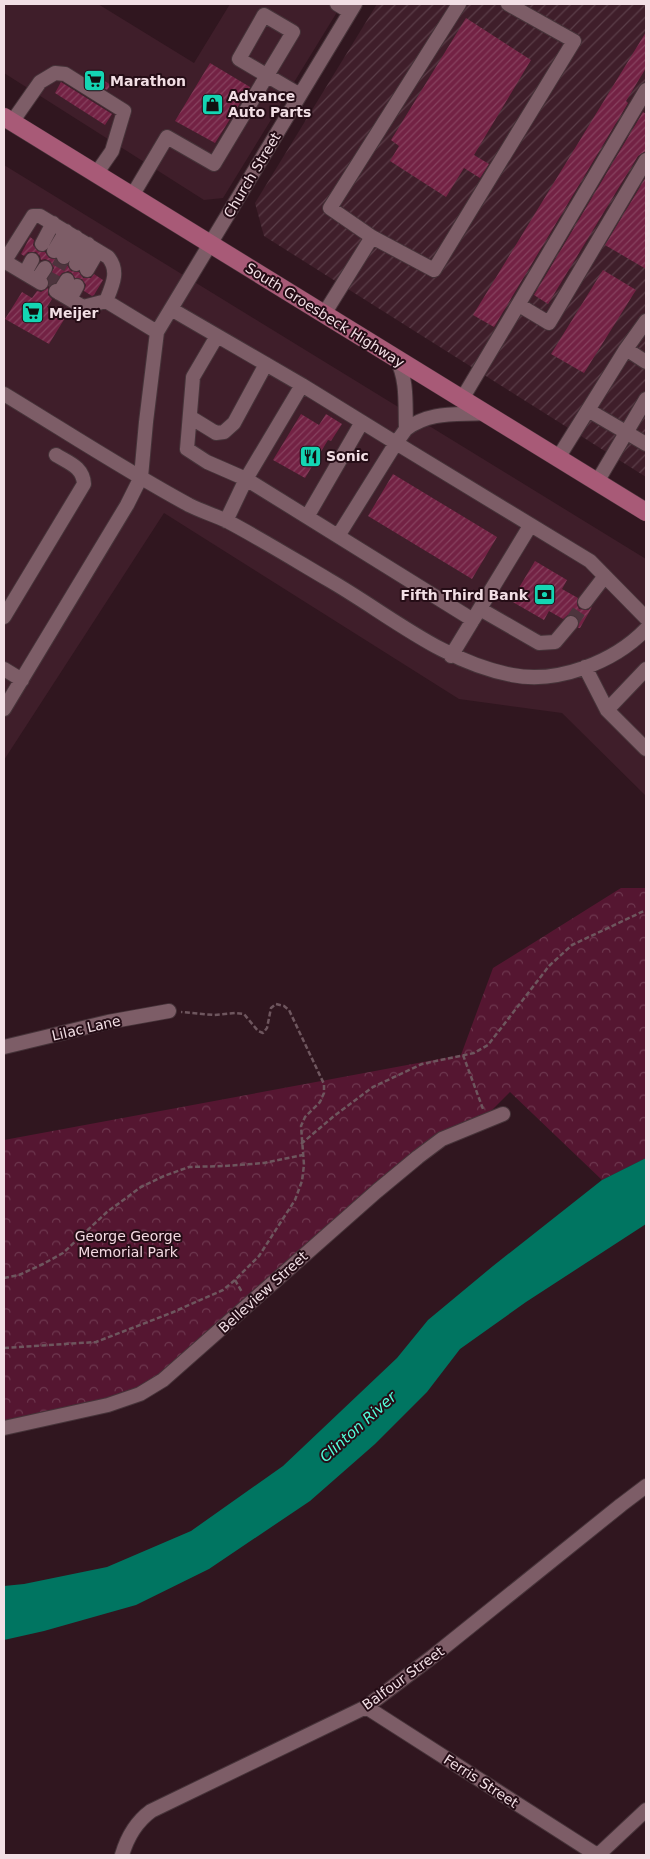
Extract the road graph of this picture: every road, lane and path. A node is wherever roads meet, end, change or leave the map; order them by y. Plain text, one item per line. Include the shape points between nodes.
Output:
1 (337, 4) edge
2 (459, 4) edge
3 (508, 4) edge
4 (353, 8) edge
5 (646, 90) edge
6 (300, 95) junction
7 (8, 120) edge
8 (646, 160) edge
9 (96, 174) junction
10 (132, 196) junction
11 (53, 224) junction
12 (372, 237) junction
13 (82, 241) junction
14 (210, 244) junction
15 (65, 257) junction
16 (32, 260) dead end
17 (4, 261) edge
18 (45, 268) dead end
19 (35, 279) junction
20 (72, 283) dead end
21 (106, 301) junction
22 (519, 304) junction
23 (171, 309) junction
24 (324, 314) junction
25 (646, 321) edge
26 (157, 332) junction
27 (217, 336) junction
28 (626, 349) junction
29 (396, 358) junction
30 (646, 362) edge
31 (266, 364) junction
32 (302, 385) junction
33 (4, 394) edge
34 (462, 399) junction
35 (646, 399) edge
36 (588, 410) junction
37 (484, 412) junction
38 (190, 417) junction
39 (362, 422) junction
40 (406, 429) junction
41 (627, 433) junction
42 (396, 443) junction
43 (646, 444) edge
44 (56, 455) dead end
45 (558, 458) junction
46 (141, 477) junction
47 (246, 479) junction
48 (598, 482) junction
49 (646, 512) edge
50 (307, 517) junction
51 (226, 521) junction
52 (530, 526) junction
53 (338, 536) junction
54 (605, 576) junction
55 (585, 602) tunnel mouth
56 (477, 614) junction
57 (4, 617) edge
58 (646, 618) edge
59 (571, 623) tunnel mouth
60 (646, 629) edge
61 (452, 656) junction
62 (585, 667) junction
63 (646, 669) edge
64 (4, 670) edge
65 (22, 680) junction
66 (4, 709) edge
67 (607, 710) junction
68 (645, 746) edge
69 (646, 910) edge
70 (169, 1011) joint
71 (4, 1047) edge
72 (463, 1055) junction
73 (503, 1114) dead end
74 (487, 1120) junction
75 (302, 1144) junction
76 (303, 1155) junction
77 (4, 1278) edge
78 (4, 1348) edge
79 (4, 1428) edge
80 (646, 1486) edge
81 (366, 1707) junction
82 (646, 1810) edge
83 (122, 1855) edge
84 (598, 1855) edge

1 - 4 street
2 - 12 street via 330,208
3 - 12 street via 574,41 434,270
4 - 6 street, Church Street
5 - 22 street
6 - 10 street via 267,76 214,164 167,137
6 - 14 street, Church Street
7 - 9 main road, South Groesbeck Highway
7 - 9 street via 40,82 55,72 65,74 124,111 112,151
8 - 22 street via 549,323
9 - 10 main road, South Groesbeck Highway
10 - 14 main road, South Groesbeck Highway
11 - 13 street
11 - 15 street
11 - 17 street via 40,216 33,216
12 - 24 street
13 - 15 street
13 - 15 street
13 - 21 street via 108,257 114,269 114,281
14 - 23 street, Church Street
14 - 24 main road, South Groesbeck Highway
16 - 19 street
17 - 19 street
18 - 19 street
20 - 21 street via 62,294 84,307
21 - 26 street
22 - 34 street
23 - 26 street, Church Street
23 - 27 street
24 - 29 main road, South Groesbeck Highway
25 - 28 street
26 - 46 street
27 - 31 street
27 - 38 street via 193,377
28 - 30 street
28 - 36 street
29 - 34 main road, South Groesbeck Highway
29 - 40 street via 403,370
31 - 32 street
31 - 38 street via 234,424 224,432 216,433
32 - 39 street
32 - 47 street
33 - 46 street
34 - 37 main road, South Groesbeck Highway
35 - 41 street
36 - 41 street
36 - 45 street
37 - 40 street via 435,415
37 - 45 main road, South Groesbeck Highway
38 - 47 street via 187,449 207,462
39 - 42 street
39 - 50 street
40 - 42 street
41 - 43 street
41 - 48 street
42 - 52 street
42 - 53 street
44 - 57 street via 80,470 84,484
45 - 48 main road, South Groesbeck Highway
46 - 51 street
46 - 65 street
47 - 50 street
47 - 51 street
48 - 49 main road, South Groesbeck Highway
50 - 53 street
51 - 61 street via 341,586
52 - 54 street via 590,561
52 - 56 street
53 - 56 street
54 - 55 street
54 - 58 street
56 - 59 street via 539,643 554,642
56 - 61 street
60 - 62 street via 620,651
61 - 62 street via 514,676 566,673
62 - 67 street
63 - 67 street
64 - 65 street
65 - 66 street
67 - 68 street
69 - 72 path via 572,945 549,966 488,1045
70 - 71 street, Lilac Lane
70 - 75 path via 244,1014 262,1033 267,1028 271,1008 276,1004 289,1010 324,1084 320,1102 304,1117
72 - 74 path
72 - 75 path via 422,1064 373,1087
73 - 74 street, Belleview Street
74 - 79 street, Belleview Street via 442,1139 418,1157 164,1380 140,1394 108,1405
75 - 76 path
76 - 77 path via 264,1163 189,1166 164,1176 141,1187 107,1212 63,1252 43,1264
76 - 78 path via 302,1181 295,1200 259,1256 222,1290 96,1342
80 - 81 street, Balfour Street
81 - 83 street, Balfour Street via 151,1811 137,1824
81 - 84 street, Ferris Street
82 - 84 street

